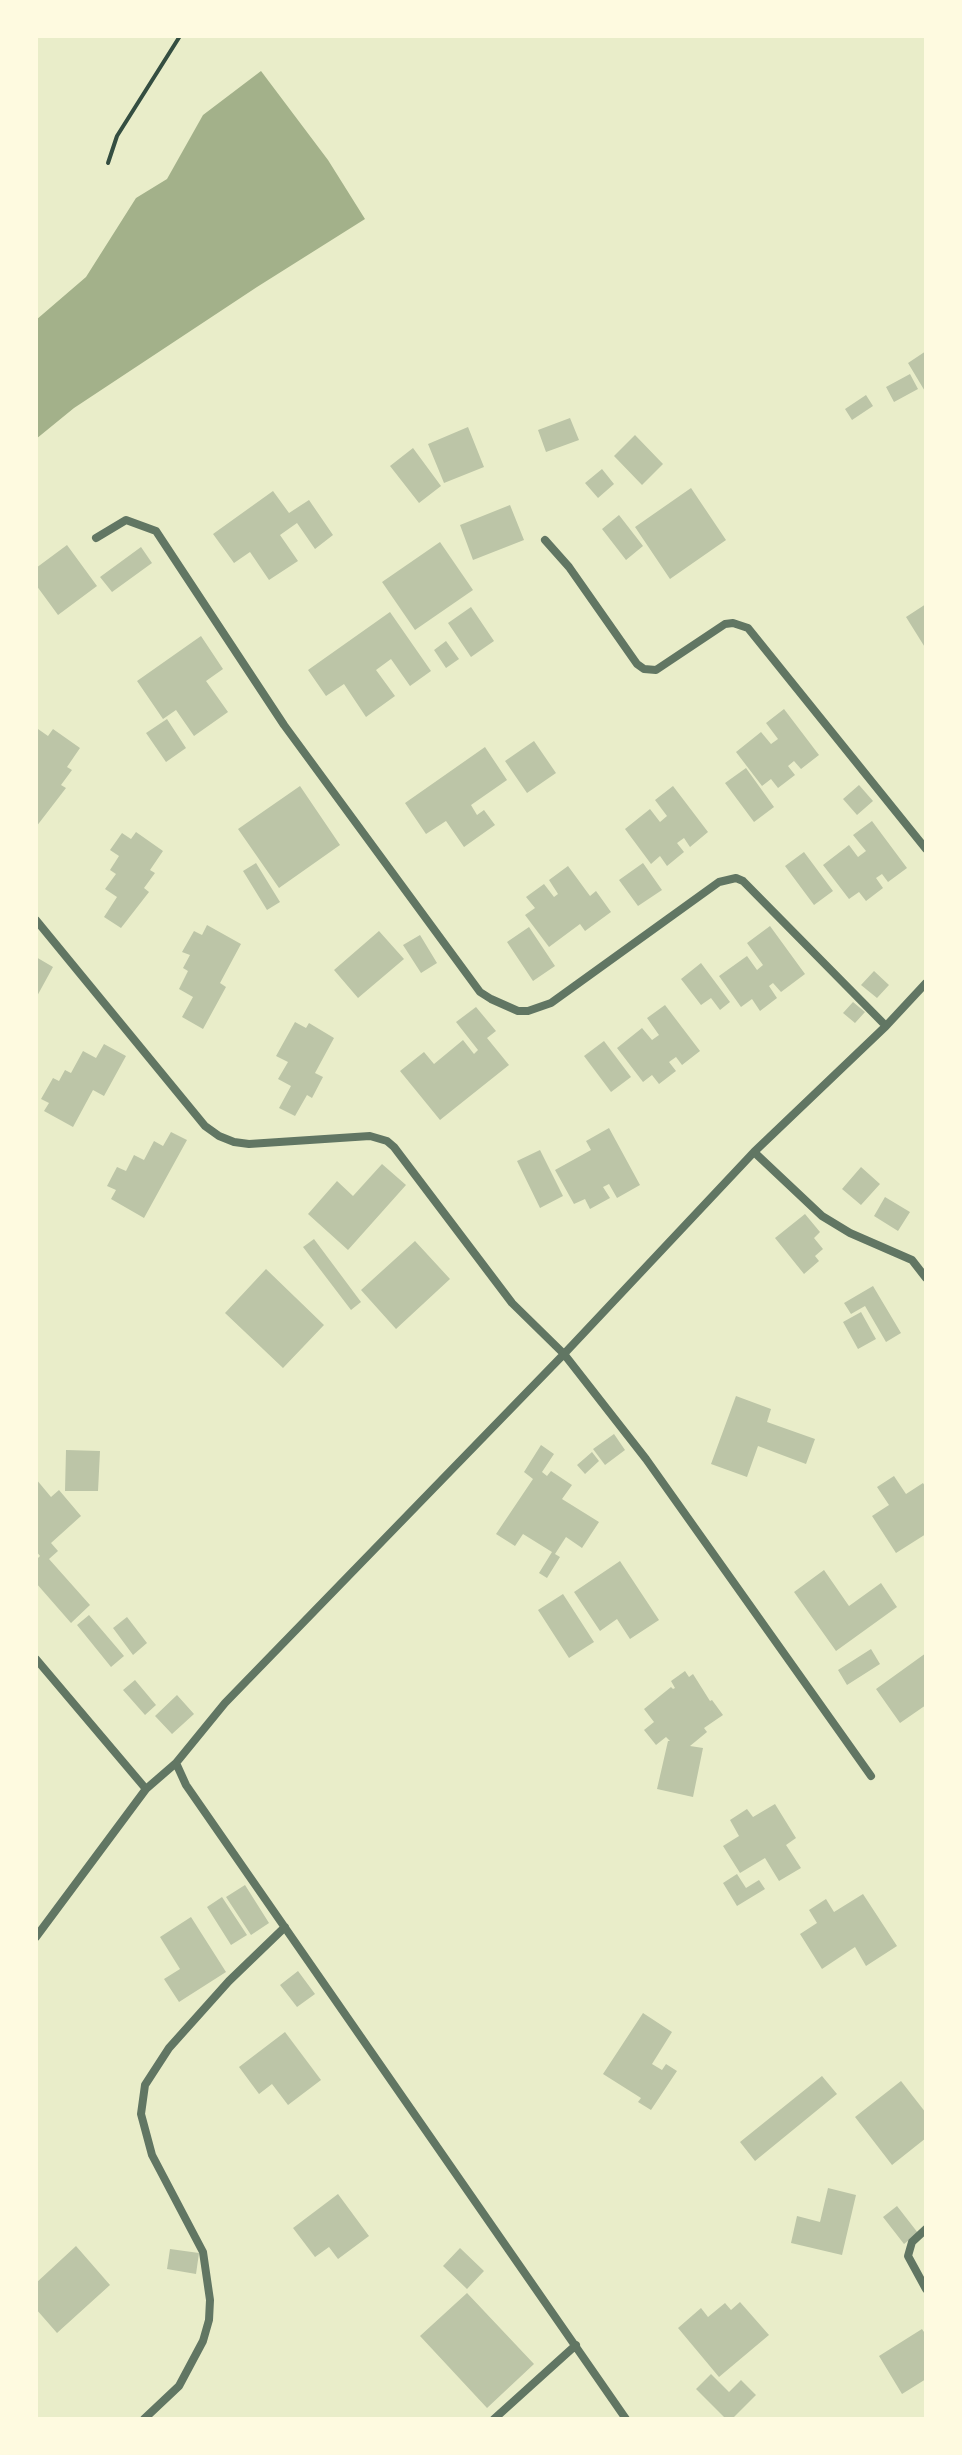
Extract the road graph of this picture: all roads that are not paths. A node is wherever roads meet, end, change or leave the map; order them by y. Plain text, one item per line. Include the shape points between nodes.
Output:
1 (96, 538) dead end
2 (545, 540) dead end
3 (926, 849) edge
4 (36, 920) edge
5 (926, 983) edge
6 (886, 1026) junction
7 (754, 1152) junction
8 (926, 1278) edge
9 (564, 1354) junction
10 (36, 1659) edge
11 (176, 1763) junction
12 (871, 1776) dead end
13 (146, 1789) junction
14 (285, 1927) junction
15 (36, 1937) edge
16 (926, 2229) edge
17 (926, 2289) edge
18 (576, 2345) junction
19 (144, 2419) edge
20 (494, 2419) edge
21 (626, 2419) edge

1 - 6 street via 126,520 156,531 284,725 480,992 491,999 518,1011 551,1003 719,882 736,878
2 - 3 street via 644,669 656,670 725,624 748,628
4 - 9 street via 205,1126 219,1136 249,1144 370,1136 387,1141 520,1313
5 - 6 street
6 - 7 street
7 - 8 street via 822,1216 912,1260
7 - 9 street
9 - 11 street via 225,1703
9 - 12 street via 646,1459
10 - 13 street
11 - 13 street
11 - 14 street
13 - 15 street
14 - 18 street
14 - 19 street via 169,2048 145,2085 141,2114 152,2155 203,2252 210,2300 203,2341 179,2386
16 - 17 street via 912,2242 908,2256
18 - 20 street
18 - 21 street

